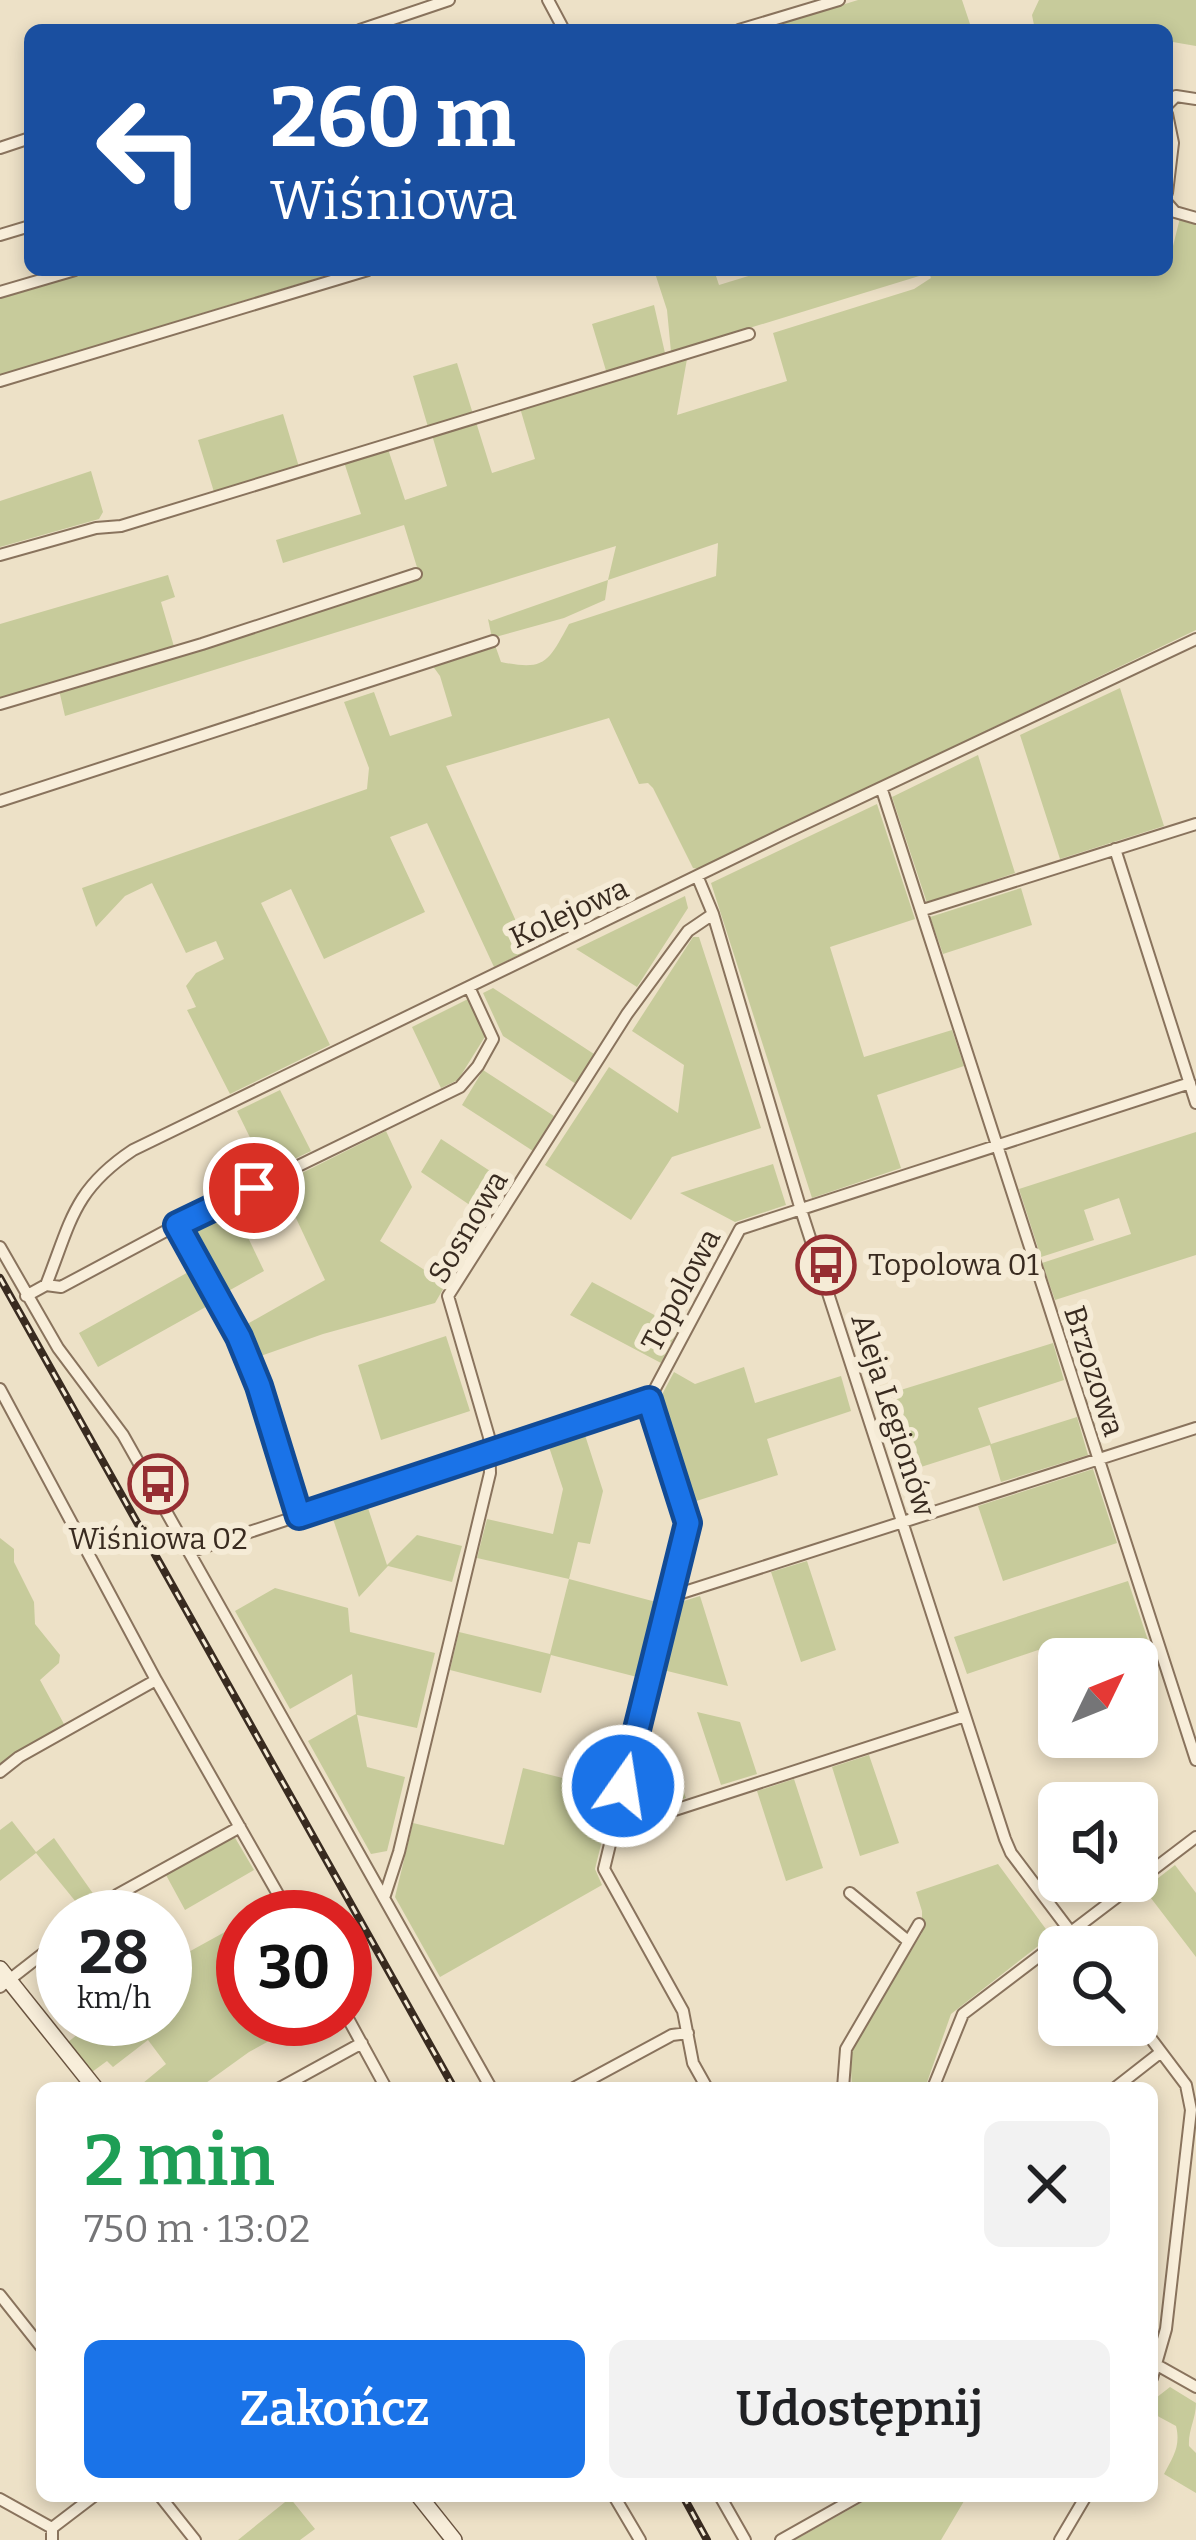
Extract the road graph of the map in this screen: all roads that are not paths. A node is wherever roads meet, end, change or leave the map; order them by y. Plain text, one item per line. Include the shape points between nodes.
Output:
1 (449, 0) edge
2 (839, 0) edge
3 (378, 24) edge
4 (759, 24) edge
5 (55, 276) edge
6 (348, 276) edge
7 (0, 292) edge
8 (749, 334) dead end
9 (0, 381) edge
10 (0, 555) edge
11 (416, 574) dead end
12 (1196, 639) edge
13 (493, 640) dead end
14 (0, 704) edge
15 (882, 790) junction
16 (0, 801) edge
17 (1196, 824) edge
18 (1115, 849) junction
19 (698, 878) junction
20 (923, 910) junction
21 (712, 914) junction
22 (469, 987) junction
23 (1190, 1083) junction
24 (1196, 1103) edge
25 (997, 1145) junction
26 (801, 1210) junction
27 (177, 1225) junction
28 (0, 1247) edge
29 (46, 1285) junction
30 (26, 1296) junction
31 (0, 1389) edge
32 (649, 1400) junction
33 (1196, 1428) edge
34 (490, 1453) junction
35 (1097, 1459) junction
36 (299, 1516) junction
37 (902, 1522) junction
38 (189, 1552) junction
39 (670, 1598) junction
40 (156, 1680) junction
41 (965, 1716) junction
42 (1196, 1760) edge
43 (0, 1772) edge
44 (240, 1827) junction
45 (613, 1830) junction
46 (1196, 1838) edge
47 (126, 1890) edge
48 (276, 1890) edge
49 (850, 1893) dead end
50 (385, 1895) junction
51 (919, 1924) dead end
52 (1066, 1926) edge
53 (1082, 1926) edge
54 (908, 1941) junction
55 (36, 1956) edge
56 (1038, 1959) edge
57 (3, 1979) edge
58 (688, 2033) junction
59 (357, 2046) edge
60 (364, 2046) edge
61 (1156, 2046) edge
62 (1161, 2052) junction
63 (90, 2082) edge
64 (291, 2082) edge
65 (383, 2082) edge
66 (488, 2082) edge
67 (585, 2082) edge
68 (704, 2082) edge
69 (843, 2082) edge
70 (935, 2082) edge
71 (1123, 2082) edge
72 (1193, 2097) edge
73 (1190, 2178) edge
74 (0, 2295) edge
75 (36, 2340) edge
76 (1158, 2361) edge
77 (1158, 2366) edge
78 (1196, 2387) edge
79 (0, 2500) edge
80 (87, 2502) edge
81 (165, 2502) edge
82 (424, 2502) edge
83 (618, 2502) edge
84 (723, 2502) edge
85 (848, 2502) edge
86 (1082, 2502) edge
87 (52, 2534) edge
88 (195, 2540) edge
89 (454, 2540) edge
90 (640, 2540) edge
91 (745, 2540) edge
92 (781, 2540) edge
93 (1060, 2540) edge

1 - 3 street
2 - 4 street
5 - 7 street
6 - 9 street
8 - 10 street via 121,526
11 - 14 street
12 - 15 street, Kolejowa
13 - 16 street
15 - 19 street, Kolejowa
15 - 20 street, Brzozowa
17 - 18 street
18 - 20 street
18 - 23 street
19 - 21 street, Aleja Legionów
19 - 22 street, Kolejowa
20 - 25 street, Brzozowa
21 - 26 street, Aleja Legionów
21 - 34 street, Sosnowa via 688,931 628,1014 448,1296
22 - 27 street via 493,1039 460,1087
22 - 29 street, Kolejowa via 113,1164 79,1202
23 - 24 street
23 - 25 street, Topolowa
25 - 26 street, Topolowa
25 - 35 street, Brzozowa
26 - 32 street, Topolowa via 740,1229
26 - 37 street, Aleja Legionów
27 - 29 street via 61,1287
27 - 36 street via 239,1337
28 - 30 street
29 - 30 street
30 - 38 street via 118,1427
31 - 40 street
32 - 34 street
32 - 39 street via 688,1523
33 - 35 street
34 - 36 street
34 - 50 street, Sosnowa
35 - 37 street
35 - 42 street, Brzozowa
36 - 38 street
37 - 39 street
37 - 41 street, Aleja Legionów
38 - 50 street
39 - 45 street
40 - 43 street
40 - 44 street
41 - 45 street
41 - 52 street, Aleja Legionów via 1007,1845
44 - 47 street
44 - 48 street
45 - 58 street via 606,1873
46 - 53 street
49 - 54 street
50 - 66 street
51 - 54 street
54 - 69 street via 846,2049
55 - 57 street
56 - 70 street via 960,2017
57 - 63 street
58 - 67 street
58 - 68 street
59 - 64 street
60 - 65 street
61 - 62 street
62 - 71 street
62 - 72 street
72 - 73 street
73 - 76 street
74 - 75 street
77 - 78 street
79 - 87 street
80 - 87 street
81 - 88 street
82 - 89 street
83 - 90 street
84 - 91 street
85 - 92 street
86 - 93 street

